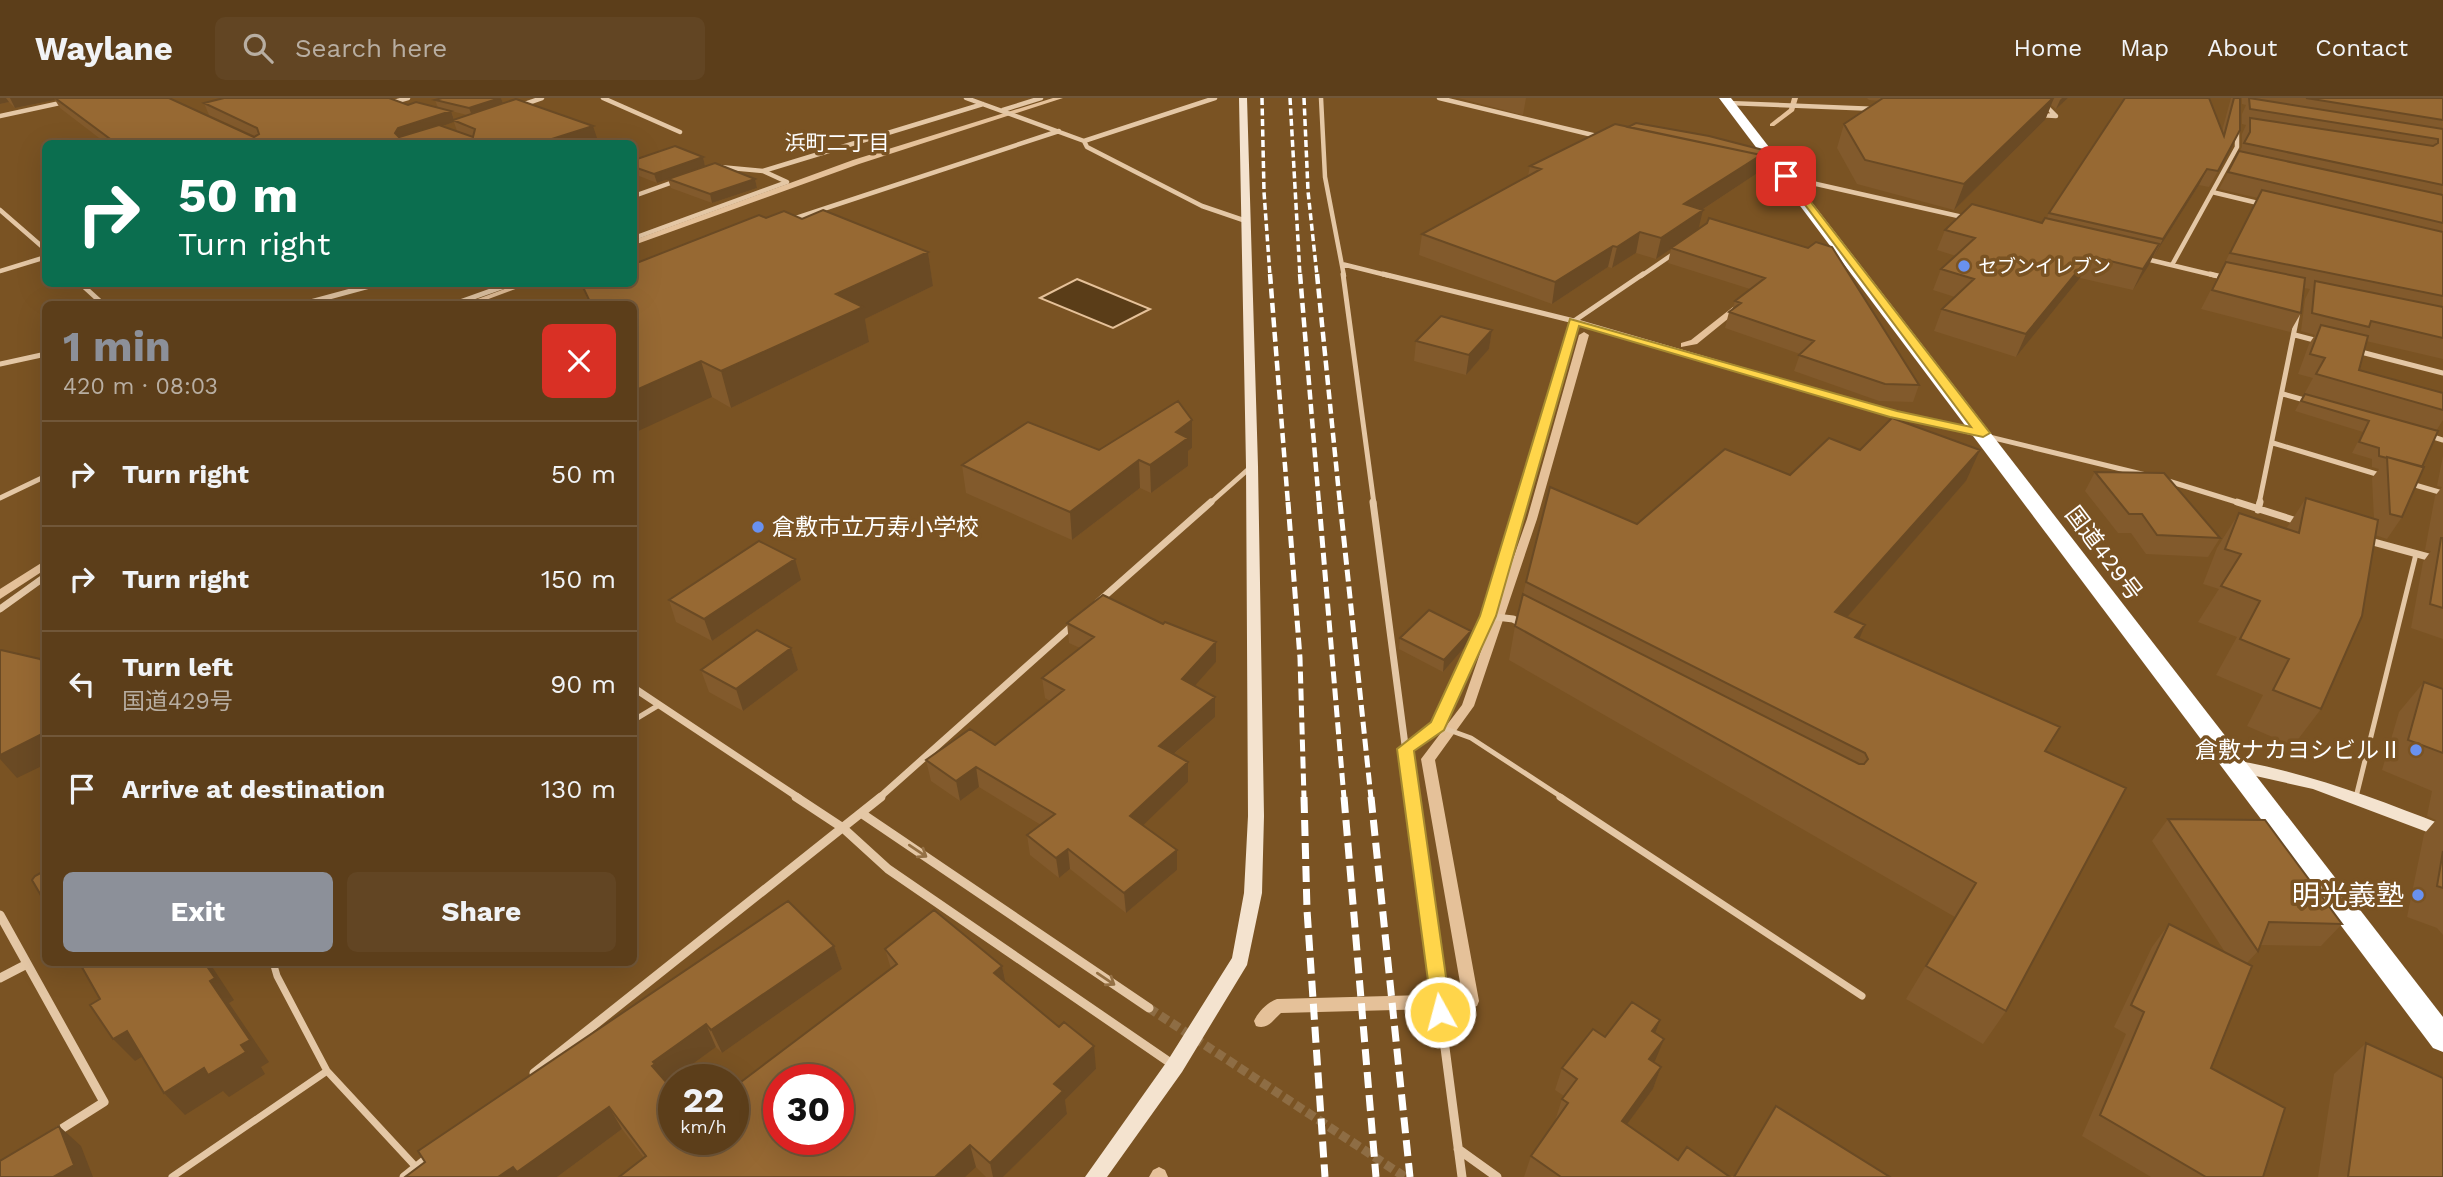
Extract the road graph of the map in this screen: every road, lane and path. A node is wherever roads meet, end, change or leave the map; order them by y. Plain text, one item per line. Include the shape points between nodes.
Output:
1 (83, 98) edge
2 (408, 98) edge
3 (542, 98) edge
4 (603, 98) edge
5 (966, 98) edge
6 (1041, 98) edge
7 (1215, 98) edge
8 (1243, 98) edge
9 (1321, 98) edge
10 (1439, 98) edge
11 (385, 100) edge
12 (1727, 100) edge
13 (394, 102) junction
14 (983, 104) junction
15 (407, 106) edge
16 (2048, 108) edge
17 (1879, 109) edge
18 (507, 110) edge
19 (1004, 111) junction
20 (2028, 115) edge
21 (0, 116) edge
22 (2237, 118) edge
23 (2237, 128) junction
24 (2250, 130) edge
25 (1059, 131) junction
26 (680, 132) dead end
27 (1613, 139) edge
28 (1084, 141) junction
29 (2229, 162) junction
30 (2242, 165) edge
31 (717, 167) edge
32 (1749, 168) edge
33 (763, 171) junction
34 (1786, 176) junction
35 (681, 180) edge
36 (637, 189) edge
37 (645, 192) junction
38 (2212, 192) junction
39 (637, 195) edge
40 (2266, 205) edge
41 (0, 209) edge
42 (1968, 218) edge
43 (1246, 220) junction
44 (782, 223) edge
45 (637, 237) edge
46 (42, 246) edge
47 (1678, 250) edge
48 (2131, 256) edge
49 (42, 258) edge
50 (1342, 264) junction
51 (2172, 265) junction
52 (0, 271) edge
53 (2239, 281) edge
54 (84, 287) edge
55 (366, 287) edge
56 (502, 287) edge
57 (100, 301) edge
58 (314, 301) edge
59 (462, 301) edge
60 (2299, 304) edge
61 (1574, 321) junction
62 (2295, 335) junction
63 (2322, 342) edge
64 (2349, 349) edge
65 (42, 355) edge
66 (0, 364) edge
67 (2443, 373) edge
68 (2283, 394) junction
69 (2323, 405) edge
70 (2416, 432) edge
71 (1983, 433) junction
72 (2443, 440) edge
73 (2273, 443) junction
74 (1252, 466) junction
75 (42, 478) edge
76 (2391, 478) edge
77 (2404, 482) edge
78 (2443, 493) edge
79 (0, 498) edge
80 (2258, 510) junction
81 (2303, 523) edge
82 (2353, 537) edge
83 (2416, 554) junction
84 (2443, 561) edge
85 (42, 579) edge
86 (0, 609) edge
87 (1091, 609) edge
88 (1491, 616) junction
89 (1081, 618) edge
90 (1537, 632) edge
91 (637, 690) edge
92 (659, 705) junction
93 (637, 718) edge
94 (1440, 727) junction
95 (1405, 749) junction
96 (2235, 766) junction
97 (2356, 797) junction
98 (861, 813) junction
99 (843, 828) junction
100 (2443, 832) edge
101 (0, 915) edge
102 (27, 964) junction
103 (274, 966) edge
104 (0, 978) edge
105 (1862, 996) dead end
106 (1149, 1008) tunnel mouth
107 (2443, 1039) edge
108 (1175, 1066) junction
109 (327, 1071) junction
110 (526, 1080) edge
111 (46, 1138) edge
112 (1458, 1149) junction
113 (438, 1150) edge
114 (416, 1167) junction
115 (172, 1177) edge
116 (406, 1177) edge
117 (1095, 1177) edge
118 (1462, 1177) edge
119 (1497, 1177) edge

1 - 21 street
2 - 13 street
3 - 18 street
4 - 26 street
5 - 14 street
6 - 19 street
7 - 28 street
8 - 43 street
9 - 50 street via 1325,177
10 - 27 street
11 - 13 street
12 - 17 street
12 - 34 highway, 国道429号
13 - 15 street
14 - 19 street
14 - 33 street
16 - 20 street via 2056,116
19 - 25 street
22 - 23 street
23 - 24 street
23 - 29 street via 2237,148
25 - 28 street
25 - 44 street
28 - 43 street via 1087,147 1202,206
29 - 30 street
29 - 38 street
31 - 33 street
32 - 34 street
33 - 45 street via 787,182
34 - 42 street
34 - 71 highway, 国道429号
35 - 37 street
36 - 37 street
37 - 39 street
38 - 40 street
38 - 51 street
41 - 46 street
43 - 74 street
47 - 61 street
48 - 51 street
49 - 52 street
50 - 61 street
50 - 95 street
51 - 53 street
54 - 57 street
55 - 58 street
56 - 59 street
60 - 62 street
61 - 71 street via 1895,414
61 - 88 street
62 - 63 street
62 - 68 street
64 - 67 street
65 - 66 street
68 - 69 street
68 - 73 street
70 - 72 street
71 - 80 street via 2163,479
71 - 96 highway, 国道429号
73 - 76 street
73 - 80 street
74 - 87 street
74 - 108 street via 1253,893 1241,960
75 - 79 street
77 - 78 street
80 - 81 street
82 - 83 street
83 - 84 street
83 - 97 lane
85 - 86 street
88 - 90 street via 1513,619
88 - 94 street
89 - 98 street
91 - 92 street
92 - 93 lane
92 - 99 street
94 - 95 street
94 - 105 lane via 1471,738
95 - 112 street
96 - 97 street via 2284,773
96 - 107 highway, 国道429号
97 - 100 street
98 - 99 street
98 -> 106 street
99 - 108 street via 888,869
99 - 110 street
101 - 102 street
102 - 104 street
102 - 111 street via 104,1102
103 - 109 lane
108 - 117 street
109 - 114 lane
109 - 115 lane
112 - 118 street
112 - 119 street
113 - 114 street
114 - 116 street

